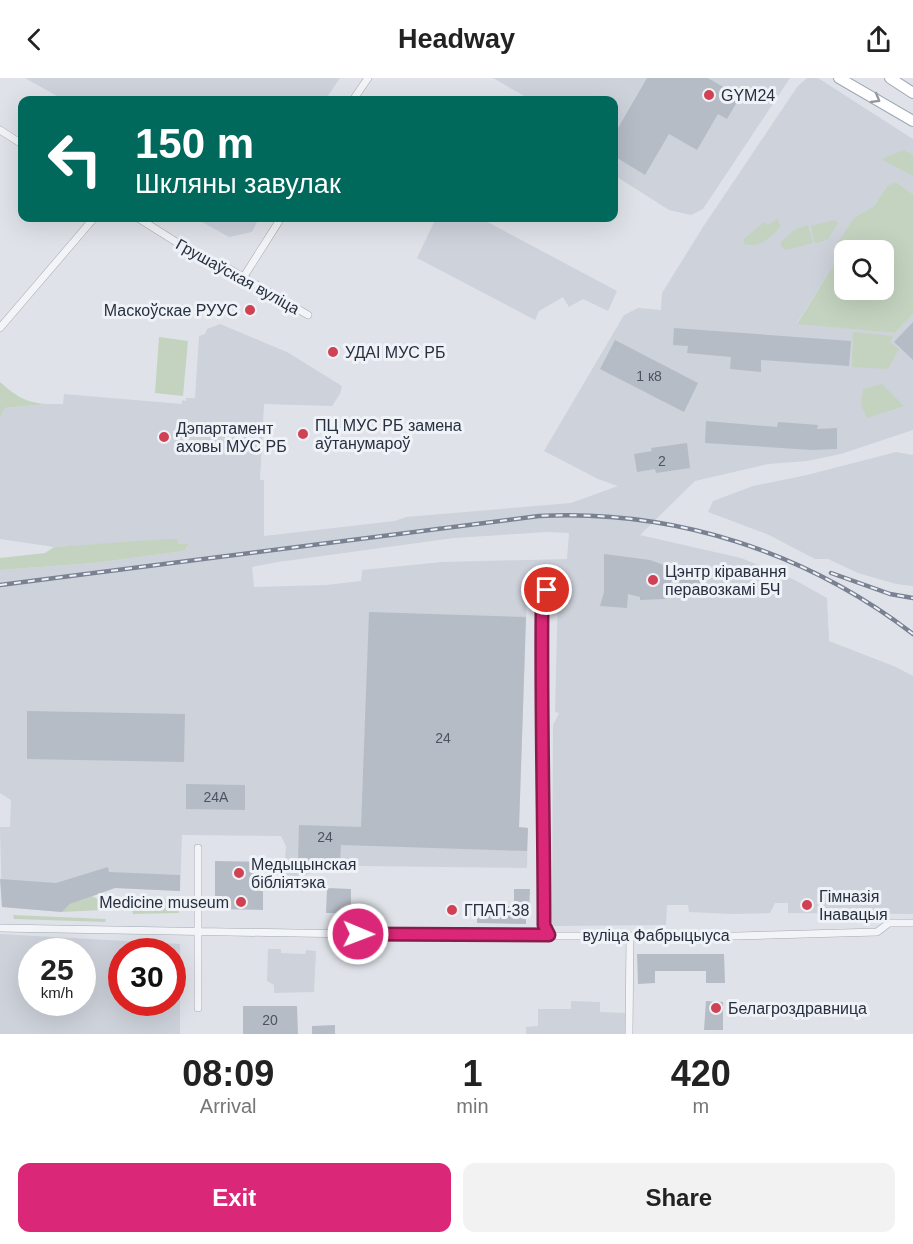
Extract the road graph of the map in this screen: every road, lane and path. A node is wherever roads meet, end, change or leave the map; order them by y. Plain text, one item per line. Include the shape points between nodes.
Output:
1 (368, 78) edge
2 (839, 78) edge
3 (890, 78) edge
4 (913, 93) edge
5 (356, 96) edge
6 (913, 122) edge
7 (0, 130) edge
8 (18, 141) edge
9 (91, 222) edge
10 (144, 222) edge
11 (278, 222) edge
12 (243, 278) junction
13 (308, 315) dead end
14 (0, 328) edge
15 (547, 590) dead end
16 (198, 848) dead end
17 (913, 923) edge
18 (0, 928) edge
19 (198, 931) junction
20 (549, 935) junction
21 (630, 936) junction
22 (198, 1008) dead end
23 (629, 1034) edge

1 - 5 street
2 -> 6 main road
3 - 4 main road
7 - 8 street
9 - 14 street
10 - 12 street, Грушаўская вуліца via 208,262
11 - 12 street
12 - 13 street, Грушаўская вуліца
15 - 20 street via 542,610 541,719 544,925
16 - 19 street
17 - 21 street, вуліца Фабрыцыуса via 889,923 877,932
18 - 19 street, вуліца Фабрыцыуса
19 - 20 street, вуліца Фабрыцыуса
19 - 22 street
20 - 21 street, вуліца Фабрыцыуса
21 - 23 street

